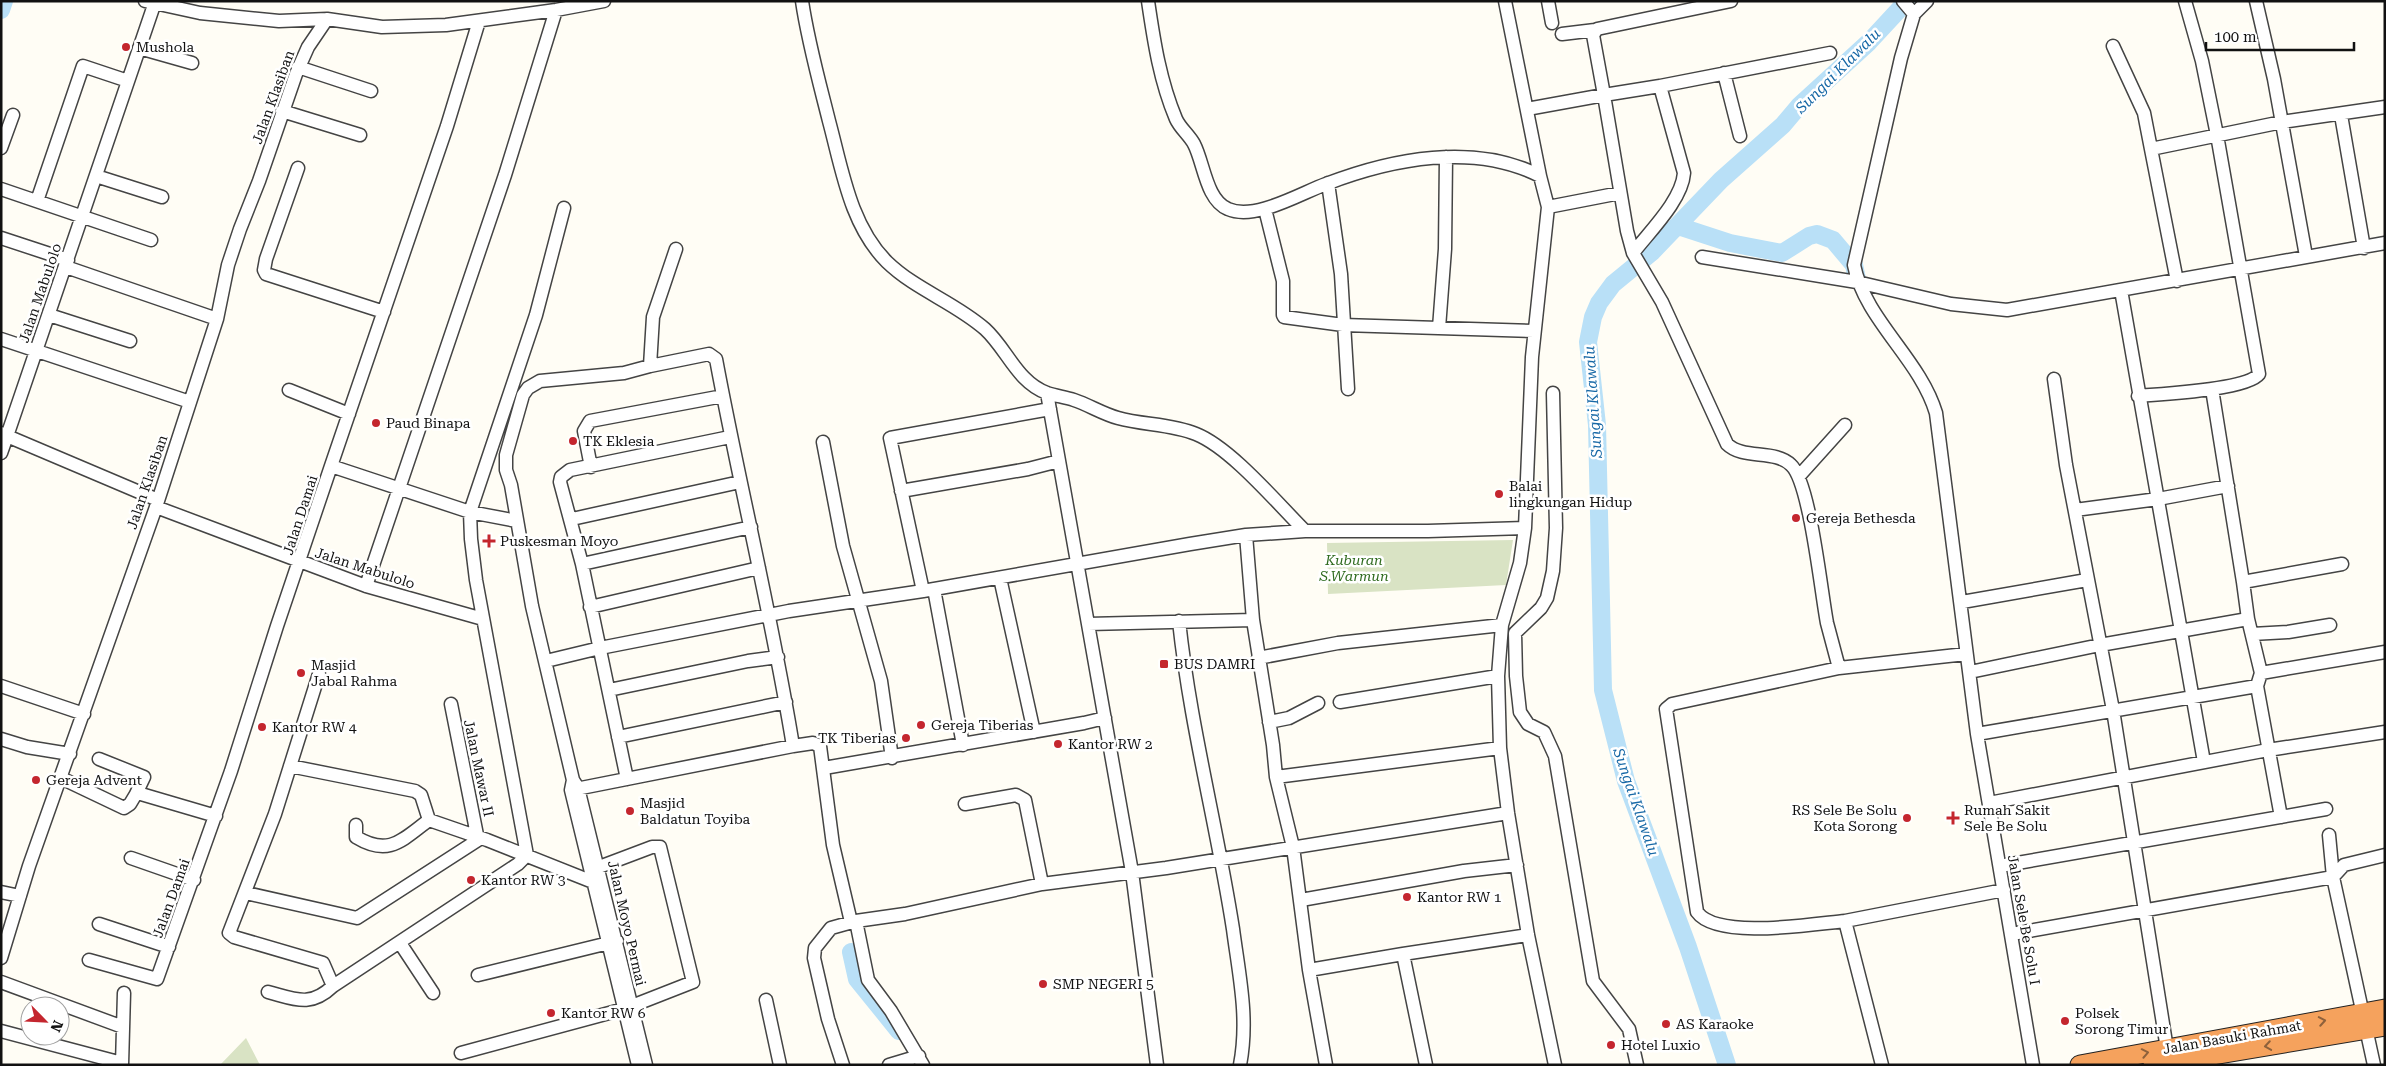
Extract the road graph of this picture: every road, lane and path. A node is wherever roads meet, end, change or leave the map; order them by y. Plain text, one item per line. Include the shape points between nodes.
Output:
1 (604, 1) edge
2 (802, 1) edge
3 (1148, 1) edge
4 (1505, 1) edge
5 (1548, 1) edge
6 (1927, 1) edge
7 (2186, 1) edge
8 (2256, 1) edge
9 (1727, 2) edge
10 (149, 3) edge
11 (1908, 7) edge
12 (556, 10) junction
13 (327, 19) junction
14 (479, 21) junction
15 (1552, 23) dead end
16 (1595, 30) junction
17 (1562, 34) dead end
18 (2113, 46) dead end
19 (139, 48) junction
20 (1830, 53) dead end
21 (192, 64) dead end
22 (298, 68) junction
23 (1724, 74) junction
24 (128, 81) junction
25 (1660, 86) junction
26 (371, 91) dead end
27 (1604, 95) junction
28 (2385, 107) edge
29 (1527, 109) junction
30 (282, 111) junction
31 (2341, 114) junction
32 (13, 115) dead end
33 (2282, 122) junction
34 (360, 135) dead end
35 (2217, 135) junction
36 (1740, 136) dead end
37 (1, 147) edge
38 (2151, 149) junction
39 (1446, 157) junction
40 (298, 168) dead end
41 (96, 176) junction
42 (1540, 176) junction
43 (1328, 183) junction
44 (1, 189) edge
45 (1620, 193) junction
46 (162, 197) dead end
47 (37, 201) junction
48 (1548, 207) junction
49 (564, 208) dead end
50 (1265, 209) junction
51 (82, 216) junction
52 (1, 238) edge
53 (151, 240) dead end
54 (2385, 244) edge
55 (2364, 248) junction
56 (676, 249) dead end
57 (2306, 256) junction
58 (1637, 257) junction
59 (1702, 257) dead end
60 (67, 264) junction
61 (2242, 268) junction
62 (2177, 281) junction
63 (1857, 282) junction
64 (2121, 290) junction
65 (49, 315) junction
66 (382, 317) junction
67 (217, 319) junction
68 (1343, 325) junction
69 (1439, 328) junction
70 (1534, 331) junction
71 (1, 339) edge
72 (130, 341) dead end
73 (37, 350) junction
74 (650, 366) junction
75 (2054, 379) dead end
76 (521, 386) junction
77 (1348, 389) dead end
78 (2212, 389) junction
79 (289, 390) dead end
80 (1047, 393) junction
81 (1554, 393) dead end
82 (723, 396) junction
83 (2138, 396) junction
84 (190, 402) junction
85 (1050, 408) junction
86 (349, 414) junction
87 (1845, 425) dead end
88 (4, 434) edge
89 (730, 437) junction
90 (823, 442) dead end
91 (1, 453) edge
92 (1059, 460) junction
93 (331, 466) junction
94 (591, 467) junction
95 (1800, 476) junction
96 (740, 482) junction
97 (2228, 486) junction
98 (400, 488) junction
99 (901, 491) junction
100 (2158, 499) junction
101 (157, 504) junction
102 (2075, 510) junction
103 (470, 512) junction
104 (572, 519) junction
105 (518, 521) junction
106 (751, 528) junction
107 (1525, 528) junction
108 (1305, 531) junction
109 (1246, 535) junction
110 (300, 562) junction
111 (1077, 563) junction
112 (582, 564) junction
113 (2342, 564) dead end
114 (759, 568) junction
115 (1000, 578) junction
116 (2087, 580) junction
117 (2243, 582) junction
118 (366, 586) junction
119 (928, 590) junction
120 (858, 602) junction
121 (1962, 602) junction
122 (590, 606) junction
123 (770, 616) junction
124 (483, 619) junction
125 (2248, 619) junction
126 (1253, 620) junction
127 (1179, 621) junction
128 (1088, 624) junction
129 (1502, 625) junction
130 (2330, 625) dead end
131 (2181, 631) junction
132 (2252, 634) junction
133 (2100, 645) junction
134 (600, 648) junction
135 (2385, 652) edge
136 (1966, 654) junction
137 (778, 657) junction
138 (1258, 658) junction
139 (546, 662) junction
140 (1839, 668) junction
141 (1970, 672) junction
142 (2261, 673) junction
143 (320, 674) dead end
144 (1498, 676) junction
145 (1, 686) edge
146 (2257, 686) junction
147 (609, 690) junction
148 (2193, 698) junction
149 (786, 702) junction
150 (1340, 702) dead end
151 (1318, 703) dead end
152 (451, 704) dead end
153 (2113, 710) junction
154 (84, 714) junction
155 (1105, 718) junction
156 (1269, 722) junction
157 (1034, 732) junction
158 (2385, 732) edge
159 (1977, 734) junction
160 (618, 736) junction
161 (1, 739) edge
162 (963, 745) junction
163 (793, 746) junction
164 (1500, 748) junction
165 (2268, 750) junction
166 (70, 754) junction
167 (892, 758) junction
168 (99, 759) dead end
169 (2204, 762) junction
170 (290, 766) junction
171 (824, 768) junction
172 (2123, 776) junction
173 (1276, 777) junction
174 (61, 778) junction
175 (627, 779) junction
176 (574, 786) junction
177 (136, 794) junction
178 (1989, 803) junction
179 (965, 804) dead end
180 (2326, 809) dead end
181 (1508, 812) junction
182 (216, 816) junction
183 (2281, 817) junction
184 (429, 820) junction
185 (356, 825) dead end
186 (2329, 835) dead end
187 (478, 838) junction
188 (2133, 843) junction
189 (1293, 848) junction
190 (527, 855) junction
191 (2385, 856) edge
192 (131, 858) dead end
193 (1222, 859) junction
194 (1517, 865) junction
195 (2000, 866) junction
196 (599, 867) junction
197 (1132, 872) junction
198 (2333, 878) junction
199 (194, 880) junction
200 (598, 884) junction
201 (1042, 884) junction
202 (2004, 890) junction
203 (1, 892) edge
204 (246, 893) junction
205 (20, 896) junction
206 (1301, 900) junction
207 (2144, 911) junction
208 (1846, 921) junction
209 (853, 922) junction
210 (98, 924) dead end
211 (2012, 934) junction
212 (1528, 935) junction
213 (613, 942) junction
214 (400, 943) junction
215 (169, 947) junction
216 (1403, 954) junction
217 (1, 958) edge
218 (88, 960) dead end
219 (1309, 970) junction
220 (478, 975) dead end
221 (1, 982) edge
222 (333, 986) junction
223 (268, 992) dead end
224 (124, 993) dead end
225 (433, 993) dead end
226 (766, 1000) dead end
227 (628, 1008) junction
228 (2385, 1009) edge
229 (2372, 1023) edge
230 (123, 1027) junction
231 (1, 1032) edge
232 (2167, 1048) junction
233 (461, 1053) dead end
234 (917, 1060) edge
235 (122, 1064) edge
236 (638, 1065) edge
237 (646, 1065) edge
238 (780, 1065) edge
239 (843, 1065) edge
240 (889, 1065) edge
241 (1157, 1065) edge
242 (1240, 1065) edge
243 (1326, 1065) edge
244 (1426, 1065) edge
245 (1555, 1065) edge
246 (1637, 1065) edge
247 (1882, 1065) edge
248 (2033, 1065) edge
249 (2080, 1065) edge
250 (2153, 1065) edge
251 (2374, 1065) edge

1 - 12 street
2 - 80 street via 806,29 846,183 859,222 873,246 915,284 958,307 987,330 1027,382
3 - 50 street via 1158,66 1166,93 1177,121 1194,143 1212,192 1228,209
4 - 29 street
5 - 15 street
6 - 11 street
7 - 35 street
8 - 33 street
9 - 16 street
10 - 13 street via 200,13 279,21
10 - 19 street, Jalan Mabulolo
11 - 63 street via 1901,58 1854,265
12 - 14 street
12 - 98 street via 502,184
13 - 14 street via 382,27
13 - 22 street, Jalan Klasiban
14 - 66 street
16 - 17 street
16 - 27 street via 1593,35
18 - 38 street via 2144,113
19 - 21 street
19 - 24 street, Jalan Mabulolo
20 - 23 street
22 - 26 street
22 - 30 street, Jalan Klasiban
23 - 25 street
23 - 36 street
24 - 41 street, Jalan Mabulolo
24 - 47 street via 83,66
25 - 27 street
25 - 58 street via 1684,173 1683,183
27 - 29 street
27 - 45 street
28 - 31 street
29 - 42 street
30 - 34 street
30 - 67 street, Jalan Klasiban via 228,265
31 - 33 street
31 - 55 street
32 - 37 street
33 - 35 street
33 - 57 street
35 - 38 street
35 - 61 street
38 - 62 street
39 - 42 street via 1507,164
39 - 43 street via 1416,160
39 - 69 street via 1445,249
40 - 66 street via 266,259 266,274
41 - 46 street
41 - 51 street, Jalan Mabulolo
42 - 48 street
43 - 50 street
43 - 68 street via 1341,274
44 - 47 street
45 - 48 street
45 - 58 street via 1626,231
47 - 51 street
48 - 70 street
49 - 76 street
50 - 68 street via 1283,282 1282,315
51 - 53 street
51 - 60 street, Jalan Mabulolo
52 - 60 street
54 - 55 street
55 - 57 street
56 - 74 street via 654,317
57 - 61 street
58 - 95 street via 1662,302 1727,444 1782,459
59 - 63 street
60 - 65 street, Jalan Mabulolo
60 - 67 street
61 - 62 street
61 - 78 street via 2258,374 2250,381
62 - 64 street
63 - 64 street via 1951,304 1998,310 2026,308
63 - 121 street, Jalan Sele Be Solu I via 1931,397 1936,413
64 - 83 street
65 - 72 street
65 - 73 street, Jalan Mabulolo
66 - 86 street
67 - 84 street, Jalan Klasiban
68 - 69 street
68 - 77 street
69 - 70 street
70 - 107 street
71 - 73 street
73 - 84 street
73 - 88 street, Jalan Mabulolo
74 - 76 street via 624,373 561,378
74 - 82 street via 712,355 716,359
75 - 102 street
76 - 103 street
76 - 105 street via 523,395 506,455 506,470
78 - 83 street
78 - 97 street
79 - 86 street
80 - 85 street
80 - 108 street via 1075,400 1117,418 1196,434 1230,456
81 - 246 street via 1555,558 1544,603 1535,616 1515,633 1518,704 1524,719 1544,732 1555,756 1593,981 1629,1030
82 - 89 street
82 - 94 street via 590,421 584,430
83 - 100 street
84 - 101 street, Jalan Klasiban
85 - 92 street
85 - 99 street via 890,438
86 - 93 street
87 - 95 street
88 - 91 street
88 - 101 street, Jalan Mabulolo
89 - 94 street
89 - 96 street
90 - 120 street
92 - 99 street via 1028,469
92 - 111 street
93 - 98 street, Jalan Damai
93 - 110 street, Jalan Damai
94 - 104 street via 570,470 561,477
95 - 140 street via 1827,623
96 - 104 street
96 - 106 street
97 - 100 street
97 - 117 street
98 - 103 street, Jalan Damai
98 - 118 street
99 - 119 street
100 - 102 street
100 - 131 street
101 - 110 street, Jalan Mabulolo
101 - 154 street, Jalan Klasiban
102 - 116 street
103 - 105 street, Jalan Damai
103 - 124 street
104 - 112 street
105 - 139 street via 532,606
106 - 112 street
106 - 114 street
107 - 108 street
107 - 129 street via 1520,563
108 - 109 street
109 - 111 street
109 - 126 street
110 - 118 street, Jalan Mabulolo
110 - 182 street, Jalan Damai
111 - 115 street
111 - 128 street
112 - 122 street
113 - 117 street
114 - 122 street
114 - 123 street
115 - 119 street
115 - 157 street
116 - 121 street
116 - 133 street
117 - 125 street
118 - 124 street, Jalan Mabulolo
119 - 120 street
119 - 162 street
120 - 123 street
120 - 167 street via 880,681
121 - 136 street, Jalan Sele Be Solu I
122 - 134 street
123 - 134 street
123 - 137 street
124 - 190 street
125 - 131 street
125 - 132 street
126 - 127 street
126 - 138 street
127 - 128 street
127 - 193 street via 1188,690
128 - 155 street
129 - 138 street via 1338,643
129 - 144 street
130 - 132 street
131 - 133 street
131 - 148 street
132 - 142 street
133 - 141 street
133 - 153 street
134 - 139 street
134 - 147 street
135 - 142 street
136 - 140 street
136 - 141 street, Jalan Sele Be Solu I
137 - 147 street
137 - 149 street
138 - 156 street
139 - 176 street
140 - 208 street via 1672,704 1666,709 1697,912 1702,918 1728,927
141 - 159 street, Jalan Sele Be Solu I
142 - 146 street
143 - 170 street
144 - 150 street
144 - 164 street
145 - 154 street
146 - 148 street
146 - 165 street
147 - 160 street
148 - 153 street
148 - 169 street
149 - 160 street
149 - 163 street
151 - 156 street via 1289,718
152 - 187 street, Jalan Mawar II
153 - 159 street
153 - 172 street
154 - 166 street, Jalan Klasiban
155 - 157 street
155 - 197 street
156 - 173 street
157 - 162 street
158 - 165 street
159 - 178 street, Jalan Sele Be Solu I
160 - 175 street
161 - 166 street via 27,748
162 - 167 street
163 - 171 street via 813,743 820,746
163 - 175 street
164 - 173 street
164 - 181 street
165 - 169 street
165 - 183 street
166 - 174 street, Jalan Klasiban
167 - 171 street
168 - 177 street via 144,777
169 - 172 street
170 - 184 street via 415,791 421,795
170 - 204 street
171 - 209 street via 833,845
172 - 178 street
172 - 188 street
173 - 189 street
174 - 177 street via 124,808
174 - 205 street, Jalan Klasiban
175 - 176 street
176 - 196 street, Jalan Moyo Permai
176 - 200 street, Jalan Moyo Permai
177 - 182 street
178 - 195 street, Jalan Sele Be Solu I
179 - 201 street via 1016,795 1025,800
180 - 183 street
181 - 189 street
181 - 194 street
182 - 199 street, Jalan Damai
183 - 188 street
184 - 185 street via 388,847 378,847 356,837
184 - 187 street
186 - 198 street
187 - 190 street
187 - 204 street via 357,918
188 - 195 street
188 - 207 street
189 - 193 street
189 - 206 street
190 - 200 street
190 - 214 street via 522,862
191 - 198 street via 2344,865
192 - 199 street
193 - 197 street
193 - 242 street via 1245,1011
194 - 206 street via 1455,872
194 - 212 street
195 - 202 street, Jalan Sele Be Solu I
196 - 200 street, Jalan Moyo Permai
196 - 227 street via 658,846 662,850 693,982
197 - 201 street
197 - 241 street
198 - 207 street
198 - 229 street
199 - 215 street, Jalan Damai
200 - 213 street, Jalan Moyo Permai
201 - 209 street
202 - 208 street
202 - 211 street, Jalan Sele Be Solu I
203 - 205 street
204 - 222 street via 230,928 231,935 323,963
205 - 217 street, Jalan Klasiban
206 - 219 street
207 - 211 street
207 - 232 street
208 - 247 street
209 - 234 street via 868,980
209 - 239 street via 831,928 814,952 828,1019
210 - 215 street
211 - 248 street, Jalan Sele Be Solu I
212 - 216 street
212 - 245 street
213 - 220 street
213 - 227 street, Jalan Moyo Permai
214 - 222 street
214 - 225 street
215 - 218 street, Jalan Damai via 158,980
216 - 219 street
216 - 244 street
219 - 243 street
221 - 230 street
222 - 223 street via 322,996 307,1001
224 - 230 street
226 - 238 street
227 - 233 street
227 - 236 street, Jalan Moyo Permai
227 - 237 street, Jalan Moyo Permai
228 - 229 highway, Jalan Basuki Rahmat
232 -> 229 highway, Jalan Basuki Rahmat
229 -> 250 highway, Jalan Basuki Rahmat
229 - 251 street
230 - 235 street
231 - 235 street
249 -> 232 highway, Jalan Basuki Rahmat
234 - 240 street

